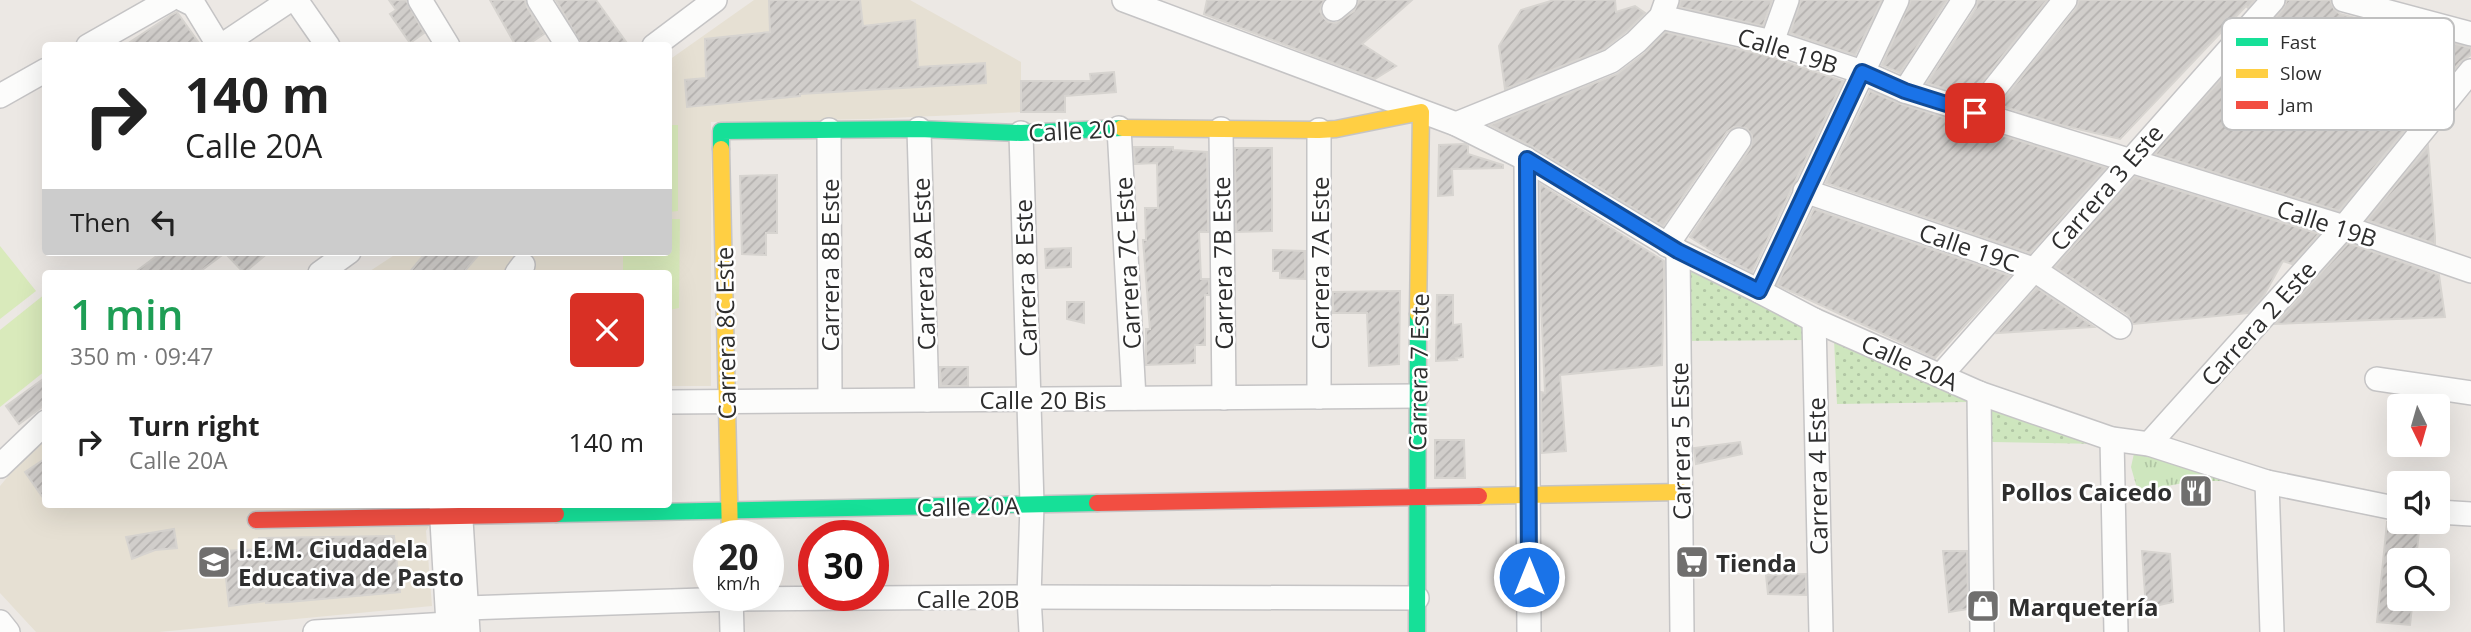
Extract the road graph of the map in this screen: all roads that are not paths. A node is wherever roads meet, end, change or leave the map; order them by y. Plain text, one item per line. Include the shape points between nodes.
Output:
1 (169, 0) edge
2 (184, 0) edge
3 (290, 0) edge
4 (296, 0) edge
5 (420, 0) edge
6 (539, 0) edge
7 (715, 0) edge
8 (1124, 0) edge
9 (1787, 0) edge
10 (1897, 0) edge
11 (1964, 0) edge
12 (2065, 0) edge
13 (2273, 0) edge
14 (2344, 0) edge
15 (1664, 9) edge
16 (2257, 18) edge
17 (2411, 18) edge
18 (2454, 29) edge
19 (2471, 34) edge
20 (95, 42) edge
21 (217, 42) edge
22 (226, 42) edge
23 (325, 42) edge
24 (446, 42) edge
25 (565, 42) edge
26 (659, 42) edge
27 (1772, 42) junction
28 (2222, 57) edge
29 (2471, 71) edge
30 (42, 72) edge
31 (1862, 72) junction
32 (1905, 91) junction
33 (2454, 92) edge
34 (0, 96) edge
35 (1421, 112) junction
36 (1975, 113) junction
37 (1456, 124) junction
38 (1119, 128) junction
39 (1221, 128) junction
40 (919, 129) junction
41 (828, 130) junction
42 (1319, 130) junction
43 (2423, 130) edge
44 (721, 131) joint
45 (1021, 133) junction
46 (1739, 140) dead end
47 (1527, 159) junction
48 (2127, 162) junction
49 (1805, 191) junction
50 (2344, 227) junction
51 (1672, 248) junction
52 (340, 256) edge
53 (2034, 269) junction
54 (323, 270) edge
55 (2471, 271) edge
56 (1759, 291) junction
57 (1814, 320) junction
58 (2120, 327) dead end
59 (1941, 375) junction
60 (2377, 379) dead end
61 (1979, 393) junction
62 (2471, 393) edge
63 (1417, 396) junction
64 (1319, 397) junction
65 (1134, 398) junction
66 (1224, 398) junction
67 (1028, 399) junction
68 (830, 400) junction
69 (926, 400) junction
70 (672, 402) edge
71 (727, 402) junction
72 (42, 426) edge
73 (2112, 439) junction
74 (2149, 444) junction
75 (0, 466) edge
76 (2267, 482) junction
77 (1681, 492) junction
78 (1528, 495) junction
79 (1416, 497) junction
80 (1032, 505) junction
81 (2387, 507) edge
82 (451, 510) edge
83 (729, 511) junction
84 (2450, 513) edge
85 (2471, 514) edge
86 (256, 520) dead end
87 (729, 520) edge
88 (784, 597) edge
89 (1029, 597) junction
90 (1417, 598) junction
91 (693, 599) edge
92 (467, 608) junction
93 (731, 611) edge
94 (0, 622) edge
95 (458, 628) edge
96 (347, 630) edge
97 (8, 632) edge
98 (315, 632) edge
99 (732, 632) edge
100 (1031, 632) edge
101 (1417, 632) edge
102 (1529, 632) edge
103 (1682, 632) edge
104 (1821, 632) edge
105 (1982, 632) edge
106 (2116, 632) edge
107 (2272, 632) edge

1 - 20 street
2 - 21 street via 194,5
3 - 22 street
4 - 23 street
5 - 24 street
6 - 25 street
7 - 26 street
8 - 35 street
9 - 27 street
10 - 31 street
11 - 32 street
12 - 36 street
13 - 16 street, Carrera 3 Este
14 - 17 street
15 - 27 street, Calle 19B
15 - 37 street, Calle 19B via 1636,42 1611,61
18 - 19 street
27 - 31 street, Calle 19B
28 - 48 street, Carrera 3 Este
29 - 33 street, Carrera 2 Este
30 - 34 street
31 - 32 street, Calle 19B
31 - 49 street
32 - 36 street, Calle 19B
35 - 37 street
35 - 42 street, Calle 20
35 - 63 street, Carrera 7 Este
36 - 48 street, Calle 19B
37 - 47 street, Calle 20A
38 - 39 street, Calle 20
38 - 45 street, Calle 20
38 - 65 street, Carrera 7C Este
39 - 42 street, Calle 20
39 - 66 street, Carrera 7B Este
40 - 41 street, Calle 20
40 - 45 street, Calle 20
40 - 69 street, Carrera 8A Este
41 - 44 street, Calle 20
41 - 68 street, Carrera 8B Este
42 - 64 street, Carrera 7A Este
43 - 50 street, Carrera 2 Este
44 - 71 street, Carrera 8C Este
45 - 67 street, Carrera 8 Este
46 - 51 street
47 - 51 street, Calle 20A
47 - 78 street
48 - 50 street, Calle 19B
48 - 53 street, Carrera 3 Este
49 - 53 street, Calle 19C
49 - 56 street
50 - 55 street, Calle 19B
50 - 74 street, Carrera 2 Este
51 - 56 street, Calle 20A
51 - 77 street, Carrera 5 Este
52 - 54 street
53 - 58 street, Calle 19C
53 - 59 street, Carrera 3 Este
56 - 57 street, Calle 20A
57 - 59 street, Calle 20A
57 - 104 street, Carrera 4 Este
59 - 61 street, Calle 20A
60 - 62 street
61 - 73 street, Calle 20A
61 - 105 street
63 - 64 street, Calle 20 Bis
63 - 79 street, Carrera 7 Este
64 - 66 street, Calle 20 Bis
65 - 66 street, Calle 20 Bis
65 - 67 street, Calle 20 Bis
67 - 69 street, Calle 20 Bis
67 - 80 street, Carrera 8 Este
68 - 69 street, Calle 20 Bis
68 - 71 street, Calle 20 Bis
70 - 71 street, Calle 20 Bis
71 - 83 street, Carrera 8C Este
72 - 75 street
73 - 74 street, Calle 20A
73 - 106 street
74 - 76 street, Calle 20A
76 - 81 street, Calle 20A
76 - 107 street
77 - 78 street, Calle 20A
77 - 103 street, Carrera 5 Este
78 - 79 street, Calle 20A
78 - 102 street
79 - 80 street, Calle 20A
79 - 90 street, Carrera 7 Este
80 - 83 street, Calle 20A
80 - 89 street, Carrera 8 Este
82 - 83 street, Calle 20A
82 - 86 street, Calle 20A
82 - 92 street
82 - 95 street
83 - 87 street, Carrera 8C Este
84 - 85 street
88 - 89 street, Calle 20B
89 - 90 street, Calle 20B
89 - 100 street, Carrera 8 Este
90 - 101 street, Carrera 7 Este
91 - 92 street, Calle 20B
92 - 95 street
93 - 99 street
94 - 97 street
95 - 96 street
96 - 98 street

